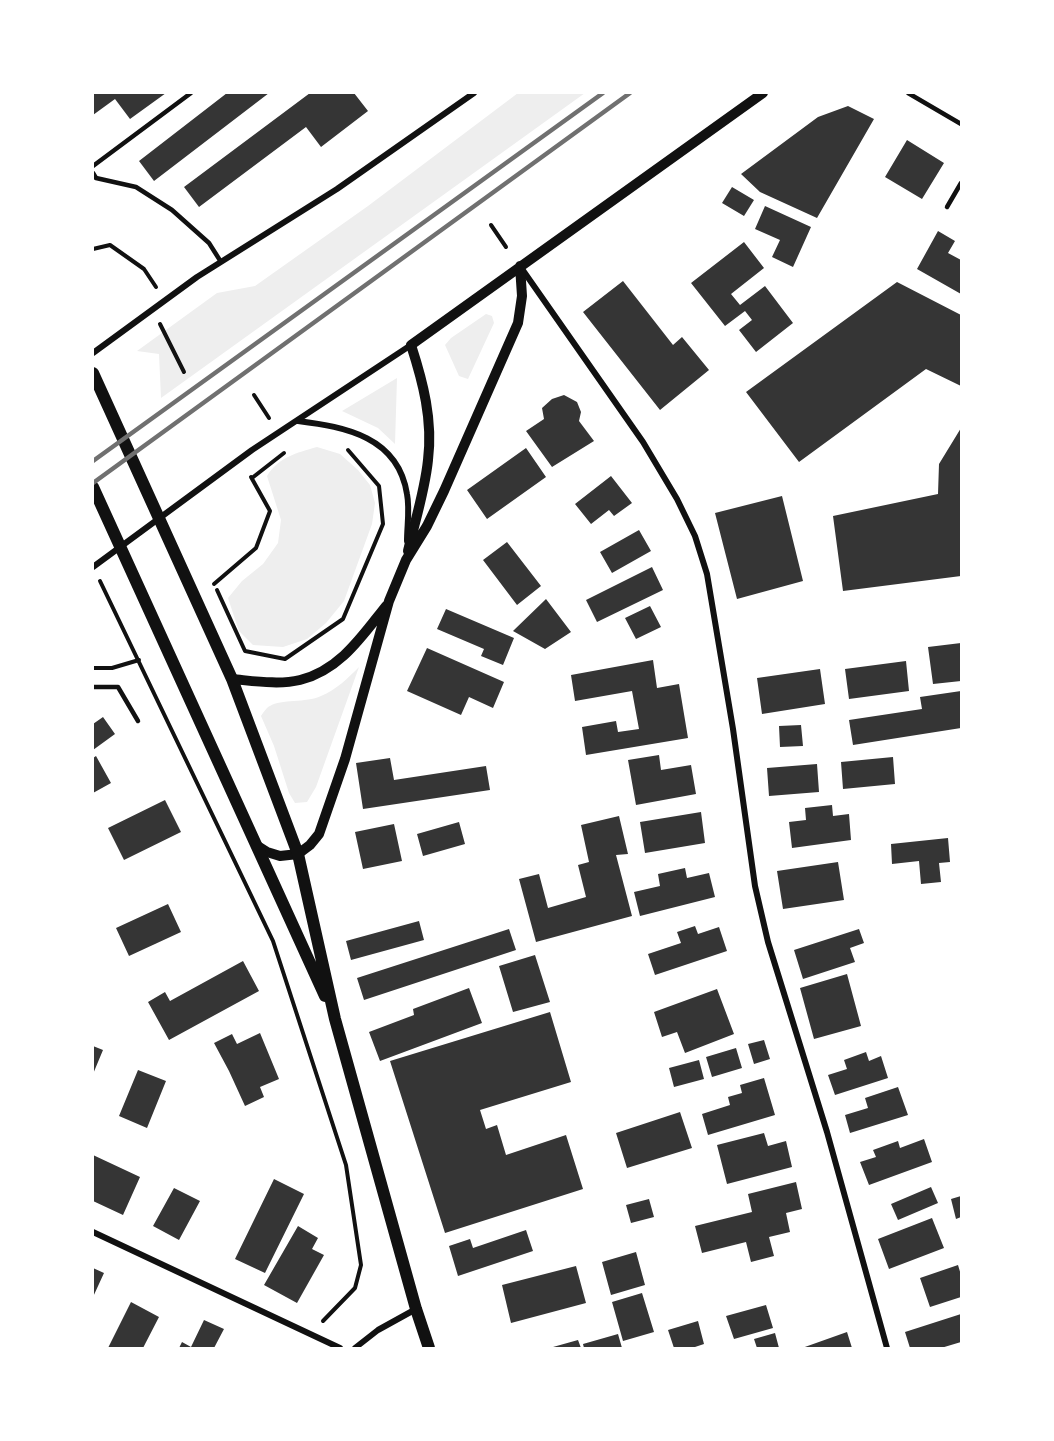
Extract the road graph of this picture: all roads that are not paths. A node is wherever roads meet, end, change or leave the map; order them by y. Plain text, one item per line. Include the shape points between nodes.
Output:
1 (191, 93) edge
2 (474, 93) edge
3 (763, 93) edge
4 (908, 93) edge
5 (961, 124) edge
6 (93, 166) edge
7 (93, 173) edge
8 (961, 183) edge
9 (947, 207) dead end
10 (221, 262) junction
11 (520, 266) junction
12 (411, 345) junction
13 (93, 353) edge
14 (93, 373) edge
15 (297, 421) junction
16 (93, 487) edge
17 (406, 560) junction
18 (93, 567) edge
19 (389, 601) junction
20 (232, 679) junction
21 (93, 687) edge
22 (138, 721) dead end
23 (256, 845) junction
24 (298, 854) junction
25 (336, 1019) junction
26 (93, 1232) edge
27 (416, 1309) junction
28 (340, 1348) edge
29 (354, 1348) edge
30 (429, 1348) edge
31 (887, 1348) edge

1 - 6 lane
2 - 10 street via 337,189
3 - 11 street
4 - 5 lane
7 - 10 lane via 96,178 136,187 172,210 209,243
8 - 9 lane
10 - 13 street
11 - 12 street
11 - 17 street via 522,296 518,323 435,509
11 - 31 street via 643,442 695,536 707,573 755,886 768,942 827,1132
12 - 15 street
12 - 17 street via 424,384 429,427 428,460
14 - 20 main road
15 - 17 street via 357,432 390,456 408,495
15 - 18 street
16 - 23 main road
17 - 19 street
19 - 20 street via 342,658 320,672 300,680 276,682
19 - 24 street via 320,834
20 - 24 main road
21 - 22 lane via 118,687
23 - 24 street via 280,856
23 - 25 main road
24 - 25 main road
25 - 27 main road
26 - 28 street
27 - 29 street
27 - 30 main road

